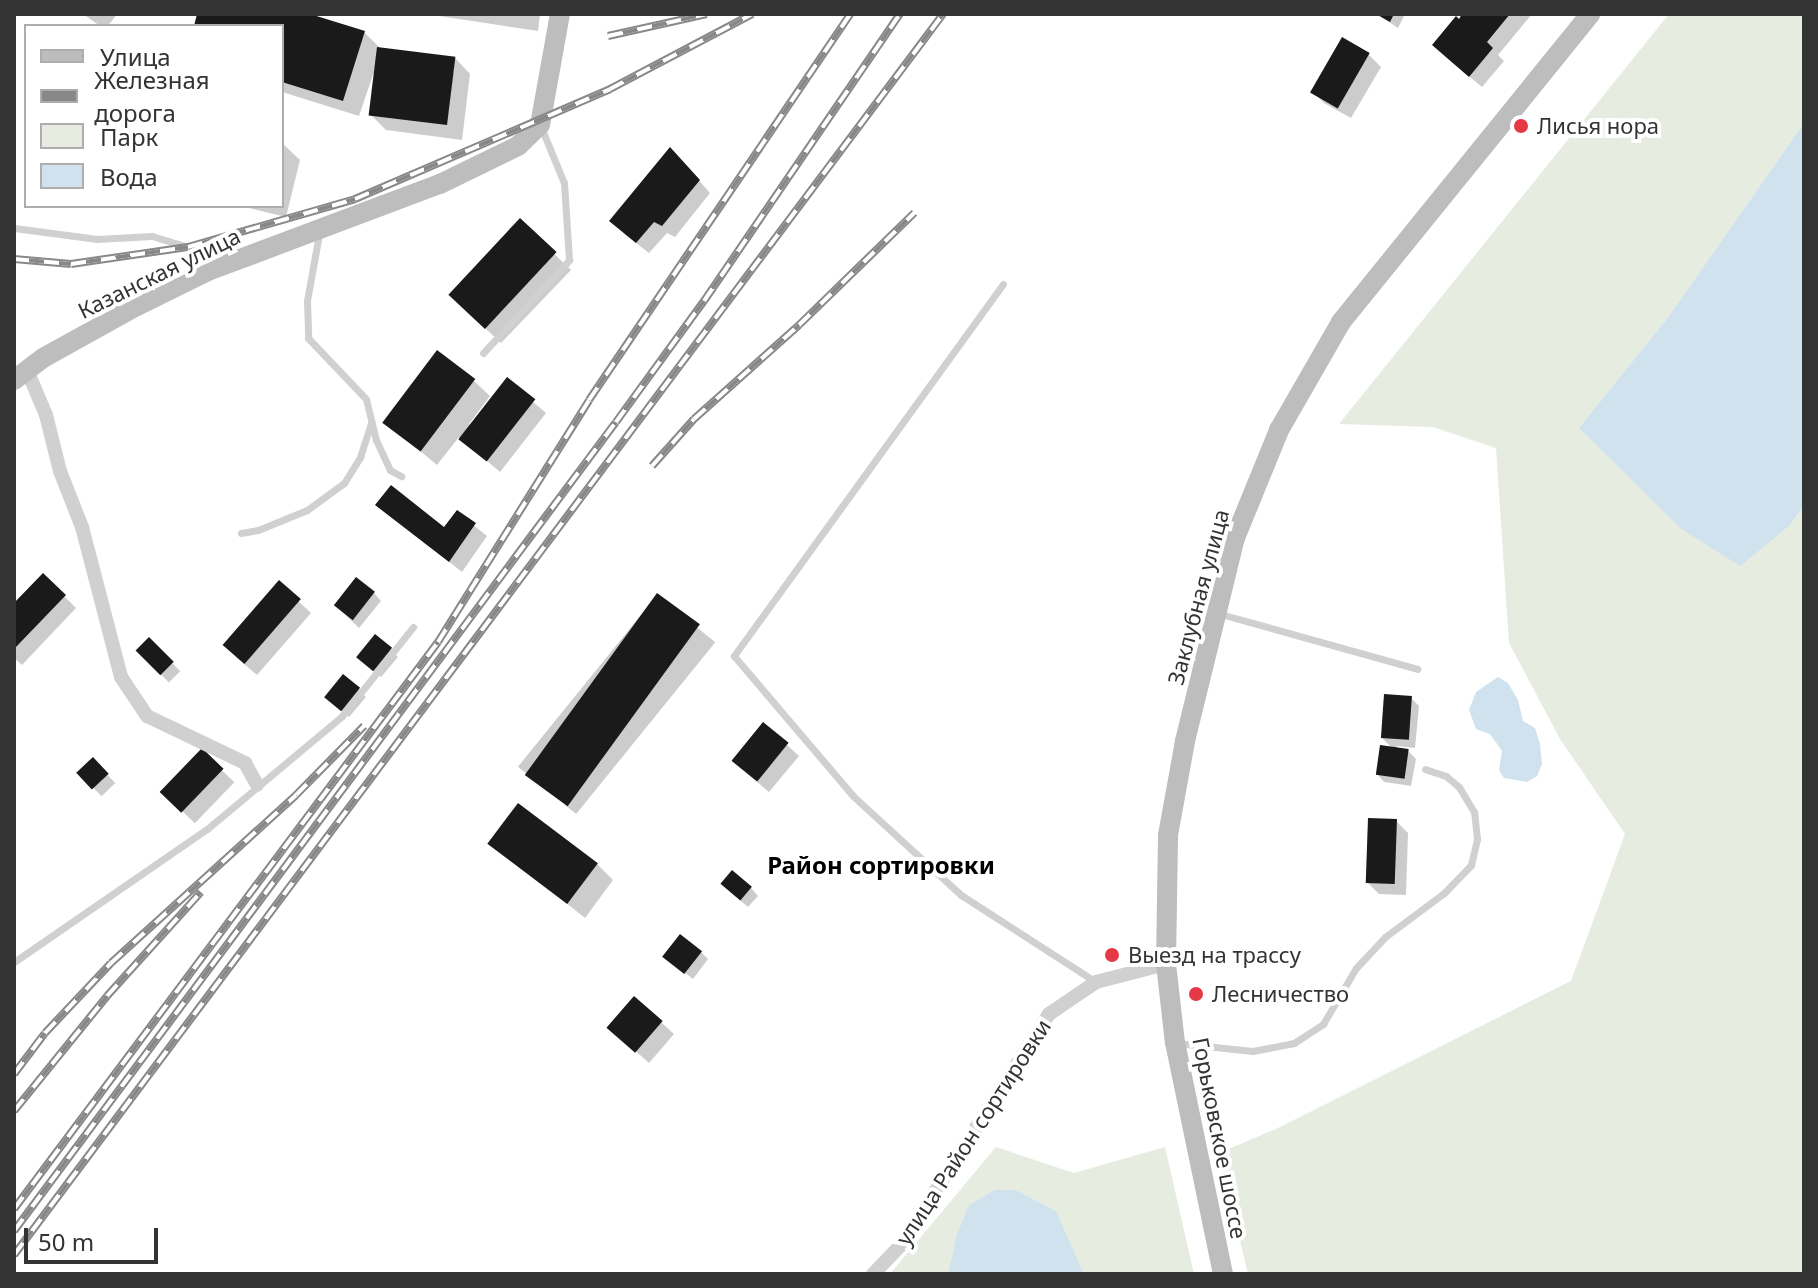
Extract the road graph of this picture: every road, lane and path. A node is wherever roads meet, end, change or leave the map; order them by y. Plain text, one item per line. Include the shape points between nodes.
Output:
1 (560, 14) edge
2 (1590, 14) edge
3 (541, 121) junction
4 (14, 228) edge
5 (320, 228) junction
6 (208, 271) junction
7 (1003, 284) dead end
8 (483, 353) dead end
9 (20, 375) edge
10 (372, 421) junction
11 (401, 476) dead end
12 (241, 533) dead end
13 (1215, 613) junction
14 (413, 627) dead end
15 (1417, 669) dead end
16 (1425, 769) dead end
17 (257, 785) junction
18 (14, 962) edge
19 (1166, 964) junction
20 (1096, 982) junction
21 (1175, 1043) junction
22 (873, 1274) edge
23 (1223, 1274) edge

1 - 3 main road
2 - 13 main road, Заклубная улица via 1341,322 1279,430 1235,538
3 - 5 main road, Казанская улица via 533,135 491,162
3 - 8 lane via 564,183 569,260
4 - 6 lane via 97,239 152,236 188,247
5 - 6 main road, Казанская улица
5 - 10 lane via 307,301 308,338 366,399
6 - 9 main road, Казанская улица
7 - 20 lane via 734,656 853,796 961,895
9 - 17 street via 46,415 121,677 147,716 245,763
10 - 11 lane via 390,470
10 - 12 lane via 344,483 307,510
13 - 15 lane
13 - 19 main road, Заклубная улица via 1168,835
14 - 17 lane via 342,716
16 - 21 lane via 1459,787 1474,812 1477,839 1471,865 1444,893 1385,937 1356,968 1323,1024 1294,1043 1253,1051
17 - 18 lane via 207,829
19 - 20 street, улица Район сортировки
19 - 21 main road, Горьковское шоссе
20 - 22 street, улица Район сортировки via 1049,1014 900,1246
21 - 23 main road, Горьковское шоссе

